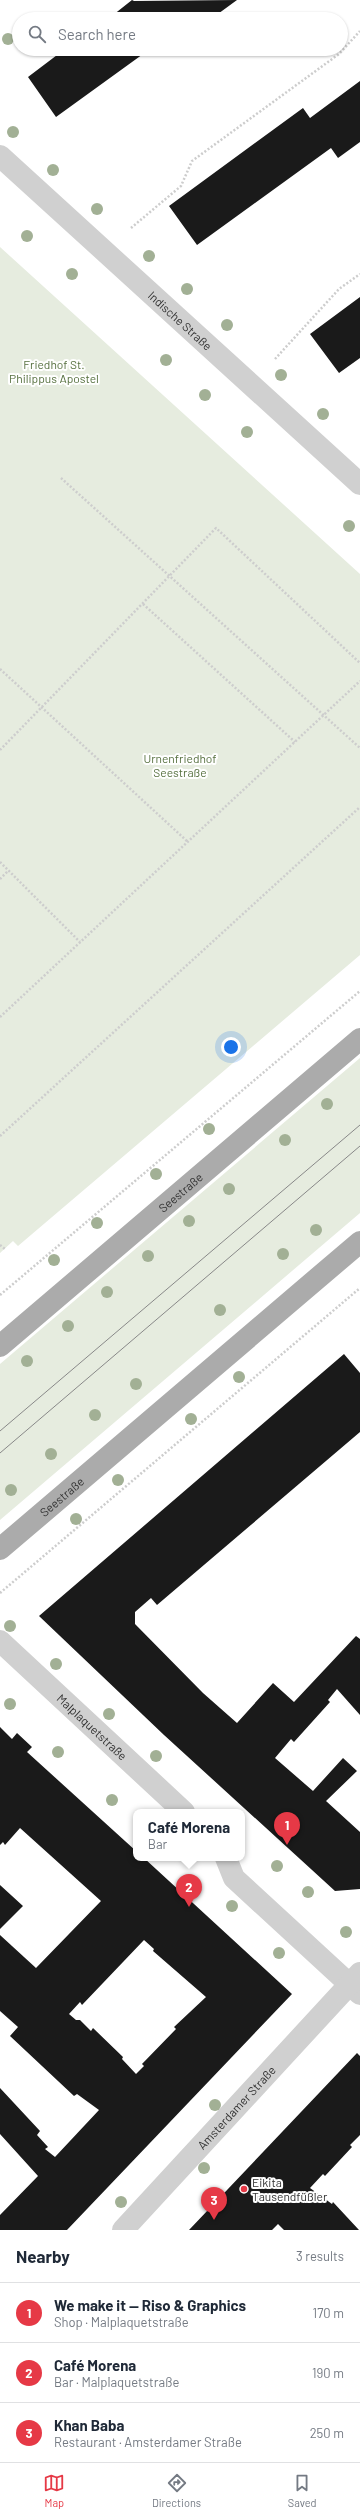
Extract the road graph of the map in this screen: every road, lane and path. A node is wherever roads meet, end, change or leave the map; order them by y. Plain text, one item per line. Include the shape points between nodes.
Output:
1 (360, 31) edge
2 (348, 44) edge
3 (336, 56) edge
4 (0, 156) edge
5 (130, 228) dead end
6 (360, 274) edge
7 (275, 359) dead end
8 (61, 478) dead end
9 (360, 484) edge
10 (170, 576) junction
11 (143, 604) junction
12 (360, 663) edge
13 (0, 669) edge
14 (360, 681) edge
15 (42, 708) junction
16 (324, 715) junction
17 (295, 742) junction
18 (360, 748) edge
19 (0, 750) edge
20 (360, 807) edge
21 (188, 842) junction
22 (0, 862) edge
23 (8, 871) junction
24 (0, 879) edge
25 (80, 942) junction
26 (360, 991) edge
27 (0, 1017) edge
28 (360, 1039) edge
29 (0, 1136) edge
30 (360, 1242) edge
31 (0, 1245) edge
32 (4, 1249) dead end
33 (360, 1288) edge
34 (0, 1295) edge
35 (0, 1346) edge
36 (0, 1549) edge
37 (0, 1593) edge
38 (0, 1641) edge
39 (181, 1809) edge
40 (227, 1861) edge
41 (357, 1984) edge
42 (123, 2230) edge

1 - 2 path
3 - 5 path via 192,161 181,186
4 - 9 street, Indische Straße
6 - 7 path via 339,289
8 - 10 path
10 - 11 path
10 - 12 path via 216,528
10 - 16 path
11 - 15 path
11 - 17 path
13 - 15 path
14 - 16 path
15 - 19 path
15 - 21 path
16 - 17 path
16 - 18 path
17 - 21 path
20 - 29 path
21 - 25 path
22 - 23 path
23 - 24 path
23 - 25 path
25 - 27 path
26 - 34 path
28 - 35 main road, Seestraße
30 - 36 main road, Seestraße
31 - 32 path
33 - 37 path
38 - 39 street, Malplaquetstraße
40 - 41 street via 234,1878
41 - 42 street, Amsterdamer Straße

